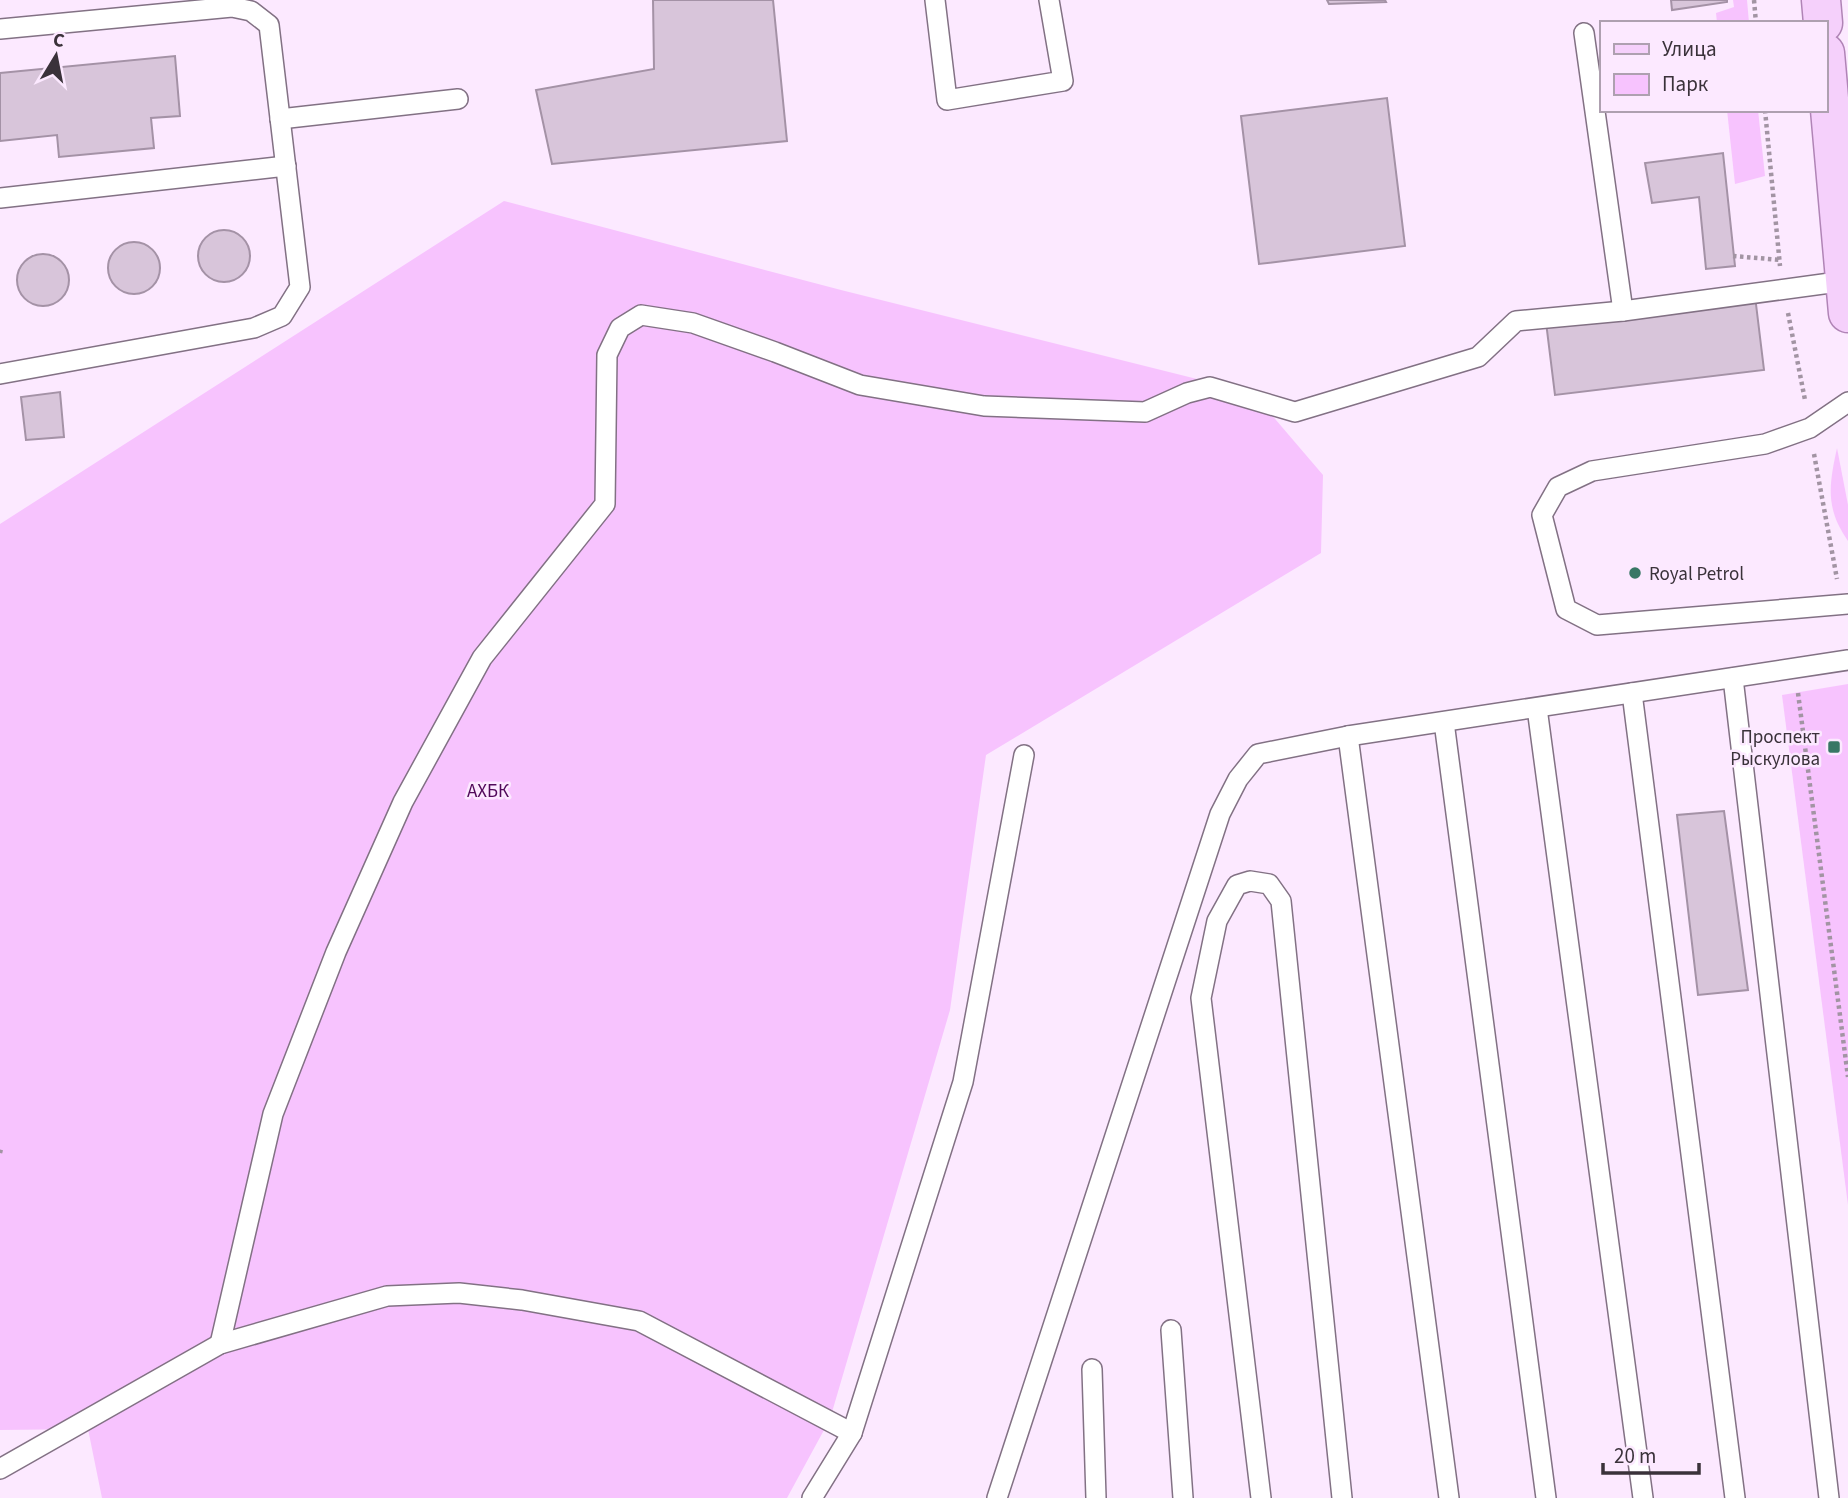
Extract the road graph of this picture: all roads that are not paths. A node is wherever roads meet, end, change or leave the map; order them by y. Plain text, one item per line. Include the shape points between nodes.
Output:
1 (935, 0) edge
2 (1049, 0) edge
3 (1821, 0) edge
4 (1823, 21) edge
5 (0, 29) edge
6 (1584, 33) dead end
7 (1827, 75) edge
8 (458, 99) dead end
9 (280, 119) junction
10 (286, 166) junction
11 (0, 198) edge
12 (1847, 297) edge
13 (1623, 311) junction
14 (0, 373) edge
15 (1848, 402) edge
16 (1845, 604) edge
17 (1848, 660) edge
18 (1733, 678) junction
19 (1632, 693) junction
20 (1537, 708) junction
21 (1444, 722) junction
22 (1349, 736) junction
23 (1024, 755) dead end
24 (1171, 1330) dead end
25 (220, 1344) junction
26 (1092, 1369) dead end
27 (852, 1433) junction
28 (0, 1469) edge
29 (812, 1498) edge
30 (997, 1498) edge
31 (1096, 1498) edge
32 (1183, 1498) edge
33 (1261, 1498) edge
34 (1342, 1498) edge
35 (1449, 1498) edge
36 (1546, 1498) edge
37 (1643, 1498) edge
38 (1735, 1498) edge
39 (1829, 1498) edge

1 - 2 lane via 947,100 1063,81
3 - 4 main road
5 - 9 lane via 232,7 251,10 269,25
6 - 13 lane
7 - 12 main road
8 - 9 lane
9 - 10 lane
10 - 11 lane
10 - 14 lane via 300,287 282,316 254,328
12 - 13 lane via 1783,289
13 - 25 lane via 1516,321 1478,357 1295,412 1210,387 1145,412 984,406 860,385 694,324 641,315 620,328 607,355 605,504 482,657 403,802 336,952 273,1114
15 - 16 lane via 1810,428 1765,444 1592,471 1558,487 1542,515 1566,609 1597,625
17 - 18 lane
18 - 19 lane
18 - 39 lane
19 - 20 lane
19 - 38 lane
20 - 21 lane
20 - 37 lane
21 - 22 lane
21 - 36 lane
22 - 30 lane via 1258,754 1238,779 1220,814
22 - 35 lane
23 - 27 lane via 963,1082
24 - 32 lane
25 - 27 lane via 387,1296 459,1293 522,1300 639,1321
25 - 28 lane
26 - 31 lane
27 - 29 lane
33 - 34 lane via 1202,998 1217,921 1237,885 1250,881 1269,884 1281,901

